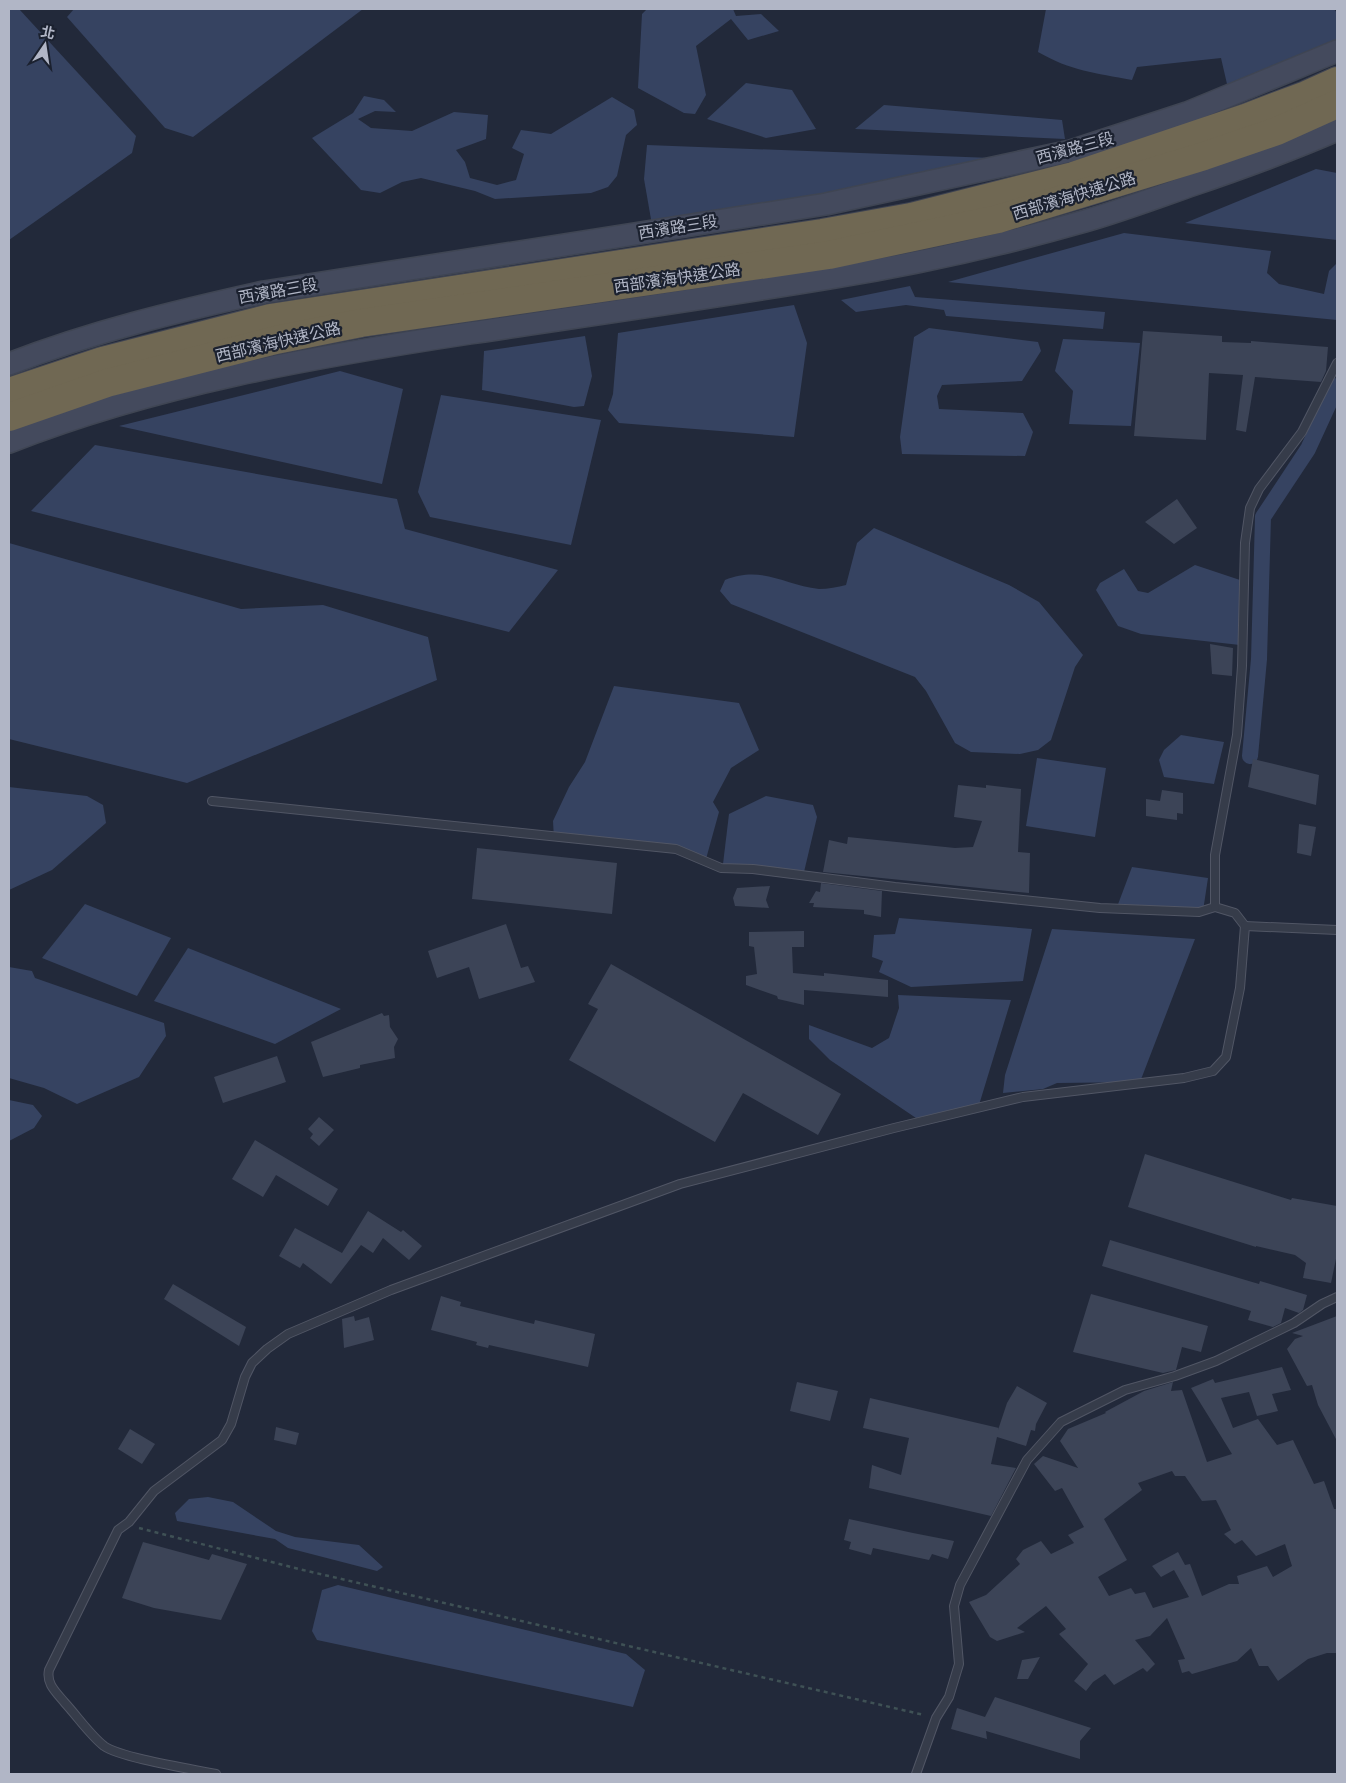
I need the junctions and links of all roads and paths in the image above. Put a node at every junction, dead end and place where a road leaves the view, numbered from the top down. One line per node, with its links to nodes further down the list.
1 (1337, 51): 7 (street, 西濱路三段)
2 (1337, 81): 5 (highway, 西部濱海快速公路)
3 (1337, 104): 5 (highway, 西部濱海快速公路)
4 (1337, 130): 10 (street)
5 (1072, 187): 8 (highway, 西部濱海快速公路); 9 (highway, 西部濱海快速公路)
6 (1337, 363): 12 (lane)
7 (9, 364)
8 (9, 392)
9 (9, 417)
10 (9, 442)
11 (212, 801): 12 (lane)
12 (1216, 907): 13 (lane)
13 (1245, 926): 14 (lane); 16 (lane)
14 (1337, 930)
15 (1337, 1297): 17 (lane)
16 (126, 1525): 17 (path); 18 (lane)
17 (936, 1718): 19 (lane)
18 (216, 1774)
19 (916, 1774)

